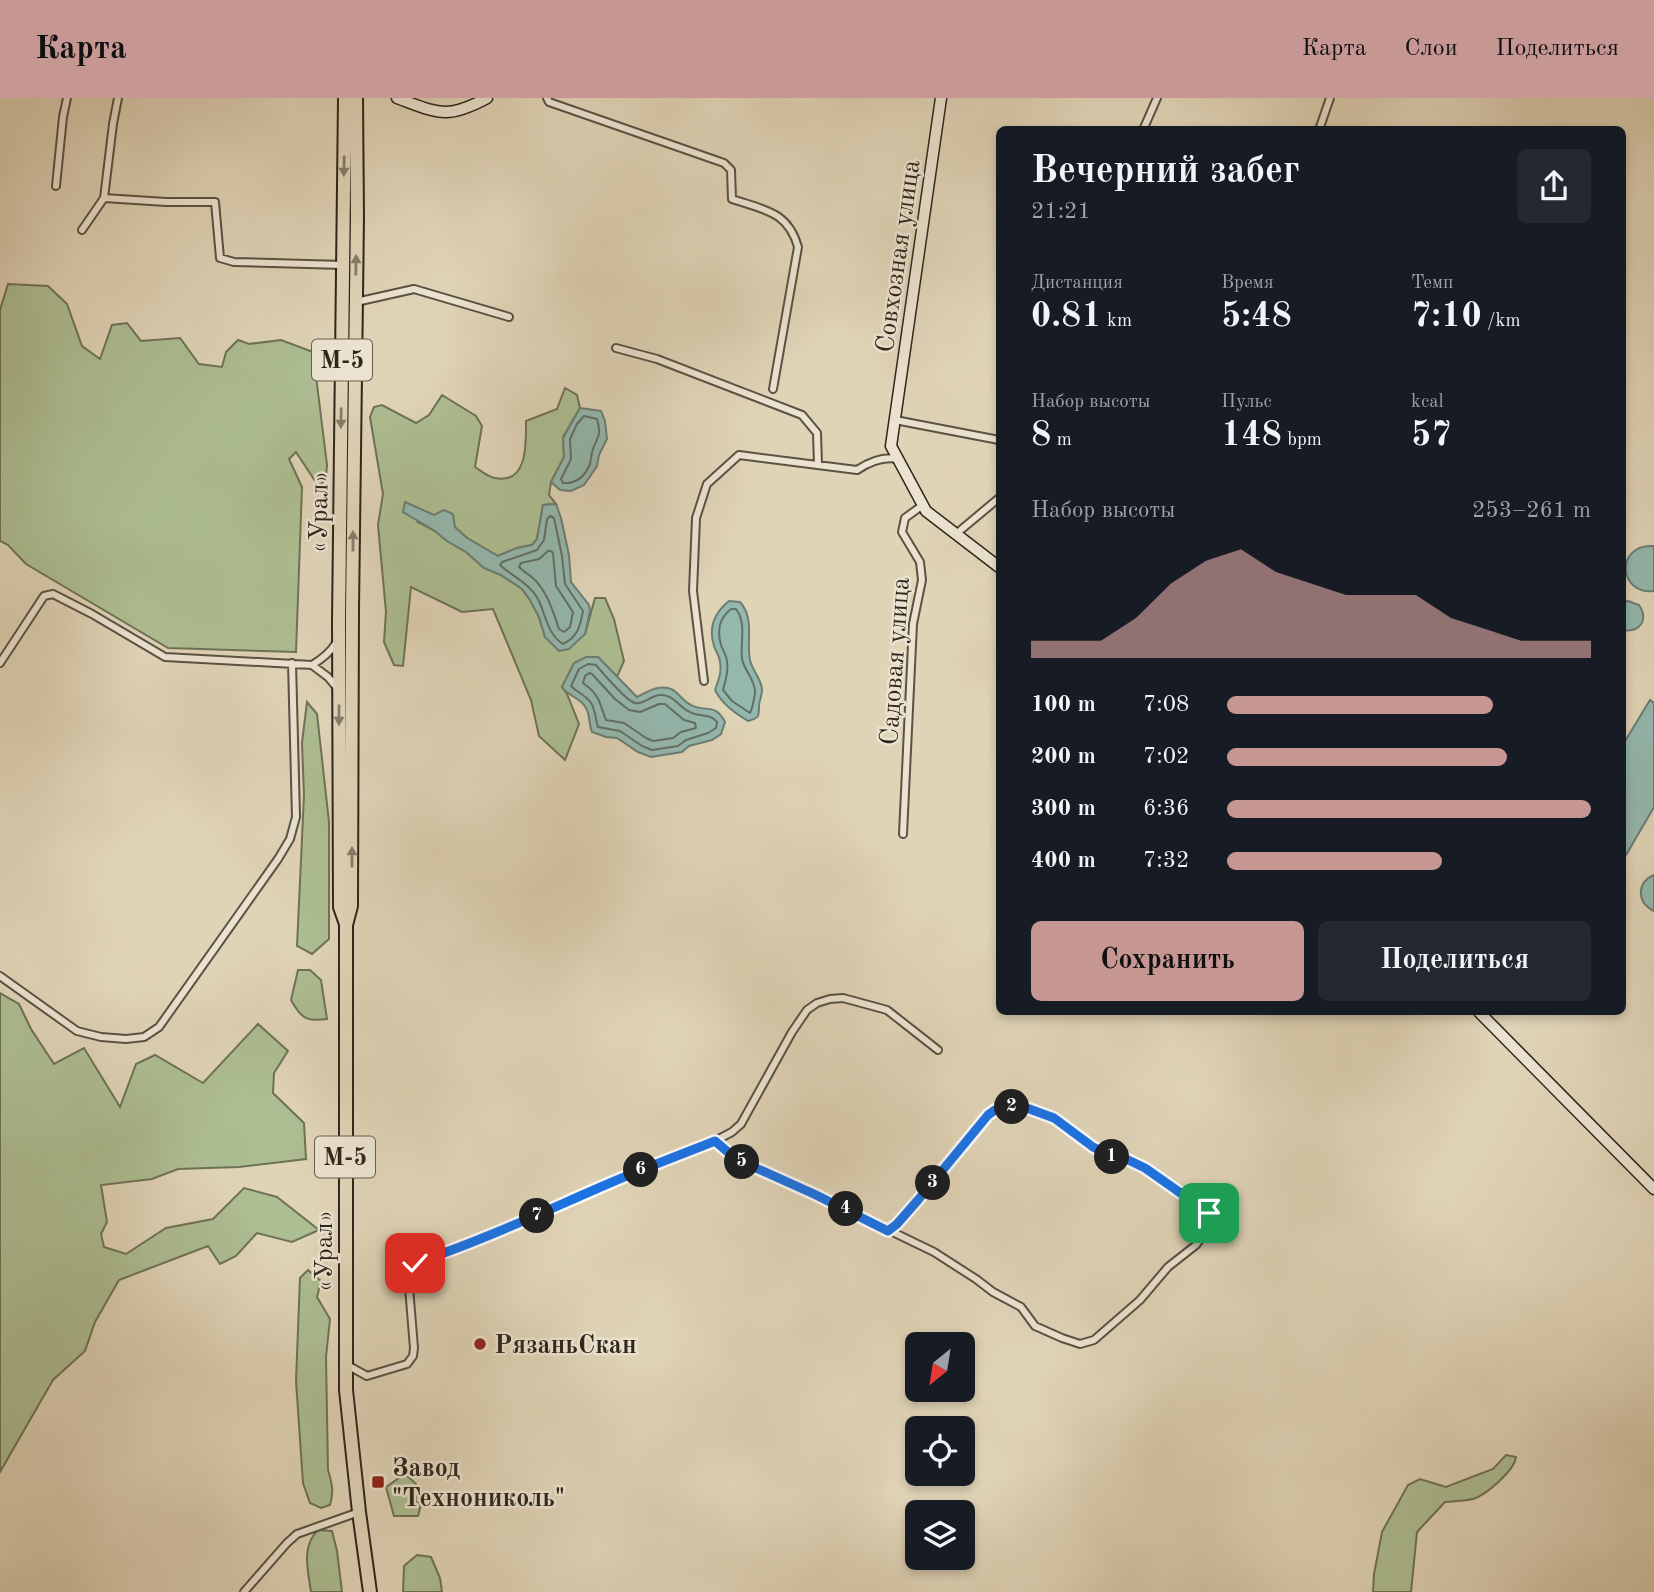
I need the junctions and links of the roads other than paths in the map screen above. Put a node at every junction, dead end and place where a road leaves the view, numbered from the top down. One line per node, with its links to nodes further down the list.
1 (66, 98): 13 (street)
2 (118, 98): 14 (street)
3 (345, 98): 16 (highway, «Урал» / М-5, one-way to 16)
4 (397, 98): 5 (street)
5 (487, 98)
6 (547, 98): 20 (street)
7 (941, 98): 21 (street, Совхозная улица)
8 (1157, 98): 11 (street)
9 (1330, 98): 12 (street)
10 (358, 101): 17 (highway, «Урал» / М-5, one-way to 10)
11 (1145, 126)
12 (1320, 126)
13 (56, 186)
14 (104, 198): 15 (street); 16 (street)
15 (82, 230)
16 (343, 265): 29 (highway, «Урал» / М-5, one-way to 29)
17 (355, 302): 18 (street); 36 (highway, «Урал» / М-5, one-way to 17)
18 (509, 317)
19 (616, 348): 24 (street)
20 (773, 389)
21 (895, 421): 22 (street); 23 (street, Совхозная улица)
22 (996, 439)
23 (898, 459): 24 (street); 26 (street)
24 (818, 465): 33 (street)
25 (996, 501): 27 (street)
26 (923, 505): 27 (street); 35 (street, Садовая улица)
27 (956, 534): 28 (street)
28 (996, 565)
29 (339, 639): 32 (street); 34 (highway, «Урал» / М-5)
30 (0, 663): 31 (street)
31 (292, 663): 32 (street); 37 (street)
32 (312, 665): 34 (street)
33 (704, 681)
34 (339, 690): 36 (highway, «Урал» / М-5, one-way to 36)
35 (903, 834)
36 (346, 925): 43 (highway, «Урал» / М-5)
37 (0, 976)
38 (1482, 1015): 41 (street)
39 (938, 1049): 40 (street)
40 (715, 1141): 42 (street); 43 (street)
41 (1654, 1189)
42 (888, 1231): 42 (street)
43 (346, 1364): 44 (highway, «Урал» / М-5)
44 (359, 1512): 45 (street); 46 (highway, «Урал» / М-5)
45 (244, 1592)
46 (370, 1592)

